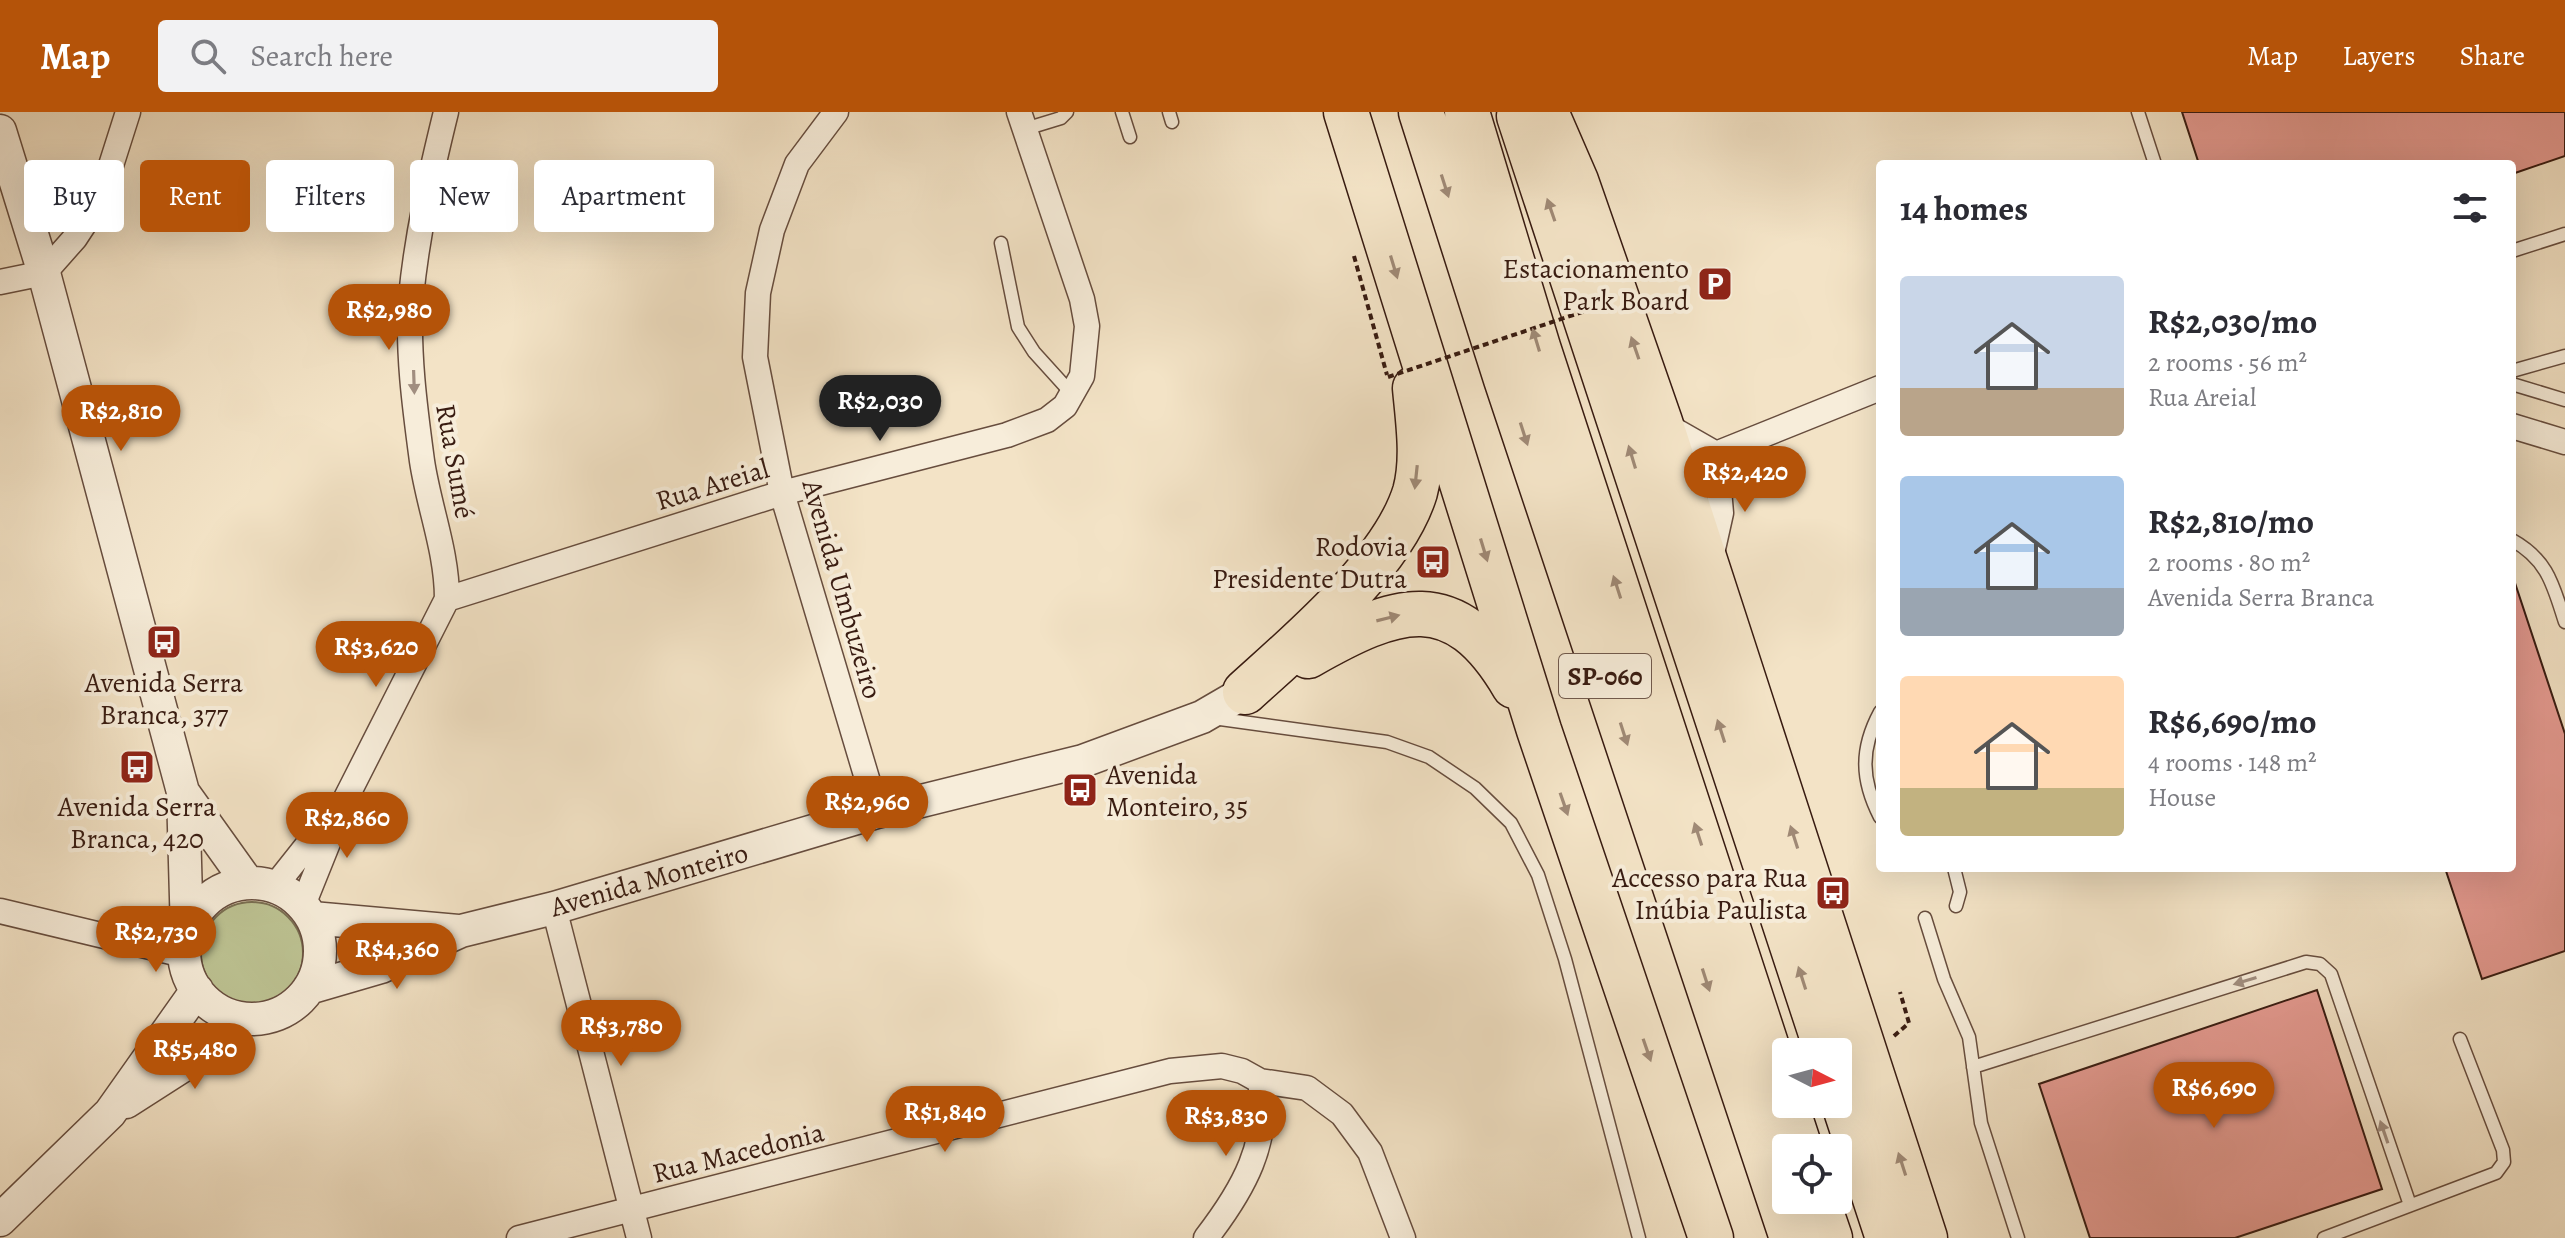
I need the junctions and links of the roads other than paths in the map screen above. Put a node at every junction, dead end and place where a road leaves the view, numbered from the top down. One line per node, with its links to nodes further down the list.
1 (128, 112): 21 (street)
2 (446, 112): 37 (street, Rua Sumé, one-way to 37)
3 (836, 112): 34 (street, Avenida Umbuzeiro)
4 (1067, 112): 13 (lane)
5 (1122, 112): 15 (lane)
6 (1346, 112): 17 (highway, SP-060)
7 (1367, 112): 17 (highway)
8 (1421, 112): 76 (highway, SP-060, one-way to 76)
9 (1467, 112): 65 (highway, SP-060, one-way to 9)
10 (1518, 112): 59 (highway, one-way to 10)
11 (1546, 112): 30 (highway, one-way to 11)
12 (2138, 112): 16 (lane)
13 (1022, 121): 28 (street, Rua Areial)
14 (0, 131): 21 (street)
15 (1130, 137)
16 (2154, 160)
17 (1364, 170): 23 (highway, SP-060, one-way to 23)
18 (2565, 234): 20 (lane)
19 (1001, 243): 28 (lane)
20 (2516, 250)
21 (44, 273): 22 (street); 43 (street)
22 (0, 282)
23 (1409, 316): 39 (highway, one-way to 39); 42 (highway, SP-060, one-way to 42)
24 (2565, 356): 25 (lane)
25 (2516, 370)
26 (2516, 385): 29 (lane)
27 (1876, 390): 33 (street)
28 (1072, 394): 34 (street, Rua Areial)
29 (2565, 400)
30 (1660, 422): 33 (street); 36 (highway)
31 (2516, 427): 32 (street)
32 (2565, 442)
33 (1716, 454): 36 (street)
34 (782, 493): 37 (street, Rua Areial); 46 (street, Avenida Umbuzeiro)
35 (2516, 542): 38 (lane)
36 (1708, 570): 79 (highway, one-way to 36)
37 (447, 599): 44 (street)
38 (2565, 622)
39 (1245, 692): 40 (street, Avenida Monteiro); 42 (highway, one-way to 42)
40 (1202, 717): 46 (street, Avenida Monteiro); 74 (lane)
41 (1876, 720): 45 (lane)
42 (1539, 730): 75 (highway, SP-060, one-way to 75)
43 (183, 792): 48 (street); 55 (street)
44 (346, 798): 48 (street); 52 (street)
45 (1876, 809)
46 (877, 812): 50 (street, Avenida Monteiro)
47 (1955, 872): 49 (lane)
48 (262, 884): 52 (street); 55 (street)
49 (1956, 906)
50 (554, 908): 54 (street, Avenida Monteiro); 67 (street)
51 (0, 911): 55 (street)
52 (308, 911): 54 (street, Avenida Monteiro); 56 (street)
53 (1925, 918): 61 (lane)
54 (461, 931): 56 (street, Avenida Monteiro)
55 (185, 944): 57 (street)
56 (309, 988): 58 (street)
57 (197, 990): 58 (street); 63 (street)
58 (245, 1019): 63 (street)
59 (1822, 1038)
60 (2460, 1039): 66 (lane)
61 (1973, 1067): 66 (lane, one-way to 61); 80 (lane)
62 (1260, 1081): 67 (street, Rua Macedonia); 72 (street); 73 (street, Rua Macedonia)
63 (110, 1113): 69 (street)
64 (1849, 1118): 78 (highway)
65 (1795, 1134)
66 (2410, 1205): 81 (lane)
67 (635, 1209): 70 (street, Rua Macedonia); 71 (street)
68 (1822, 1214): 77 (highway)
69 (0, 1220)
70 (519, 1238)
71 (639, 1238)
72 (1206, 1238)
73 (1403, 1238)
74 (1639, 1238)
75 (1711, 1238)
76 (1792, 1238)
77 (1830, 1238)
78 (1888, 1238)
79 (1925, 1238)
80 (2018, 1238)
81 (2324, 1238)

